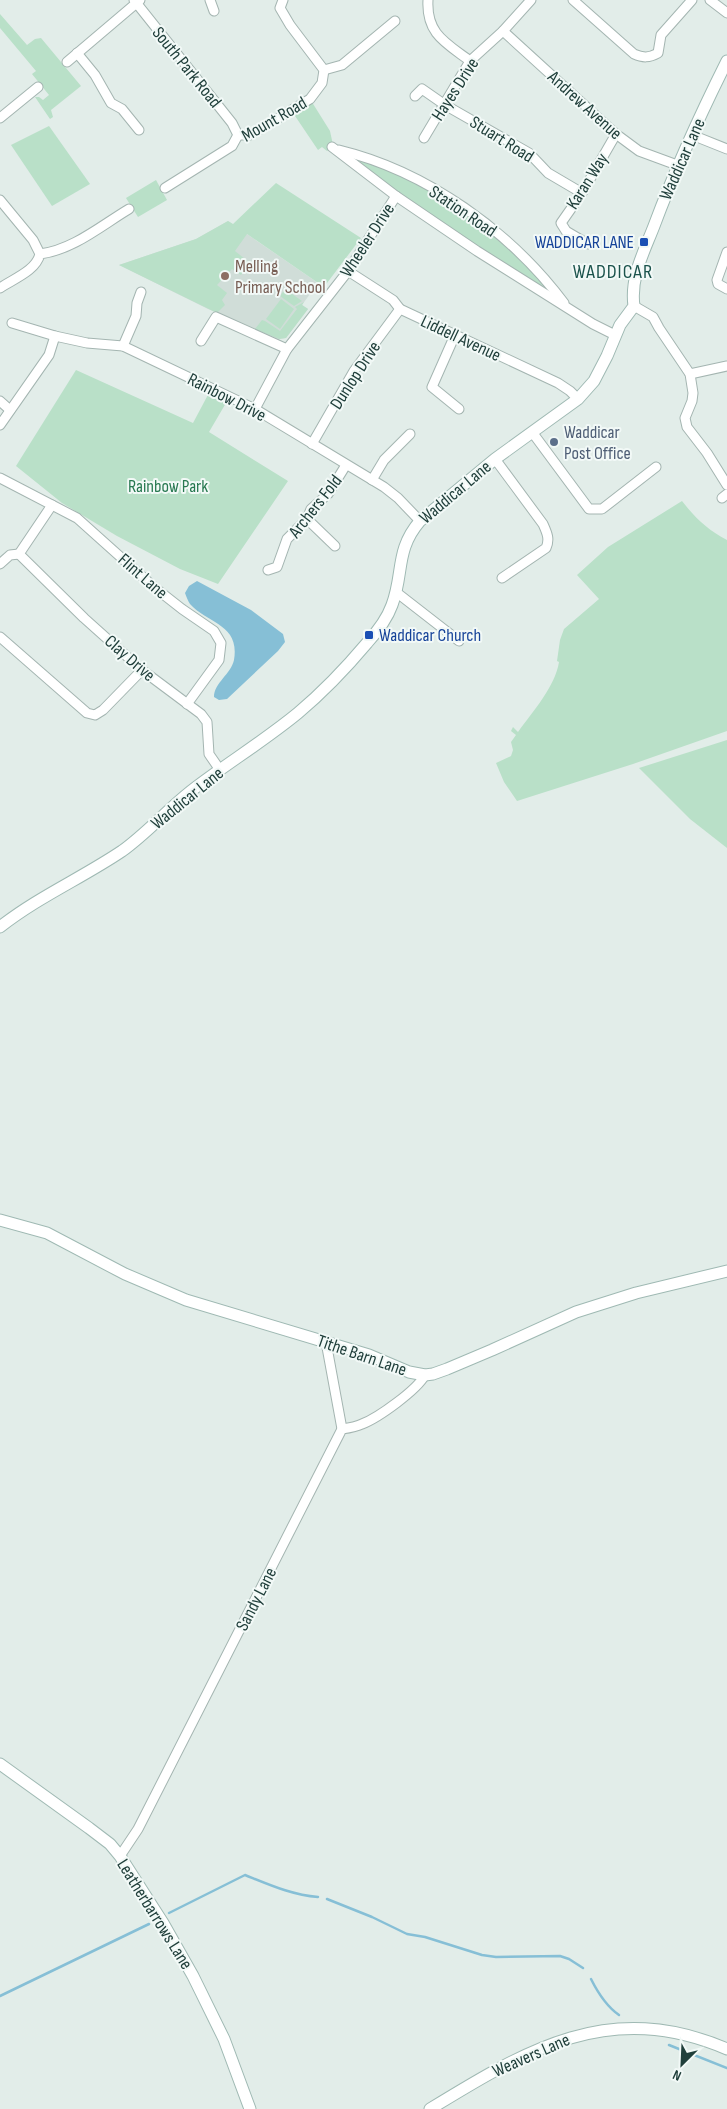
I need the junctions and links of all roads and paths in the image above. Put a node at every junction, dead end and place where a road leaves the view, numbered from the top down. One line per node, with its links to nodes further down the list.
1 (210, 0): 9 (street)
2 (283, 0): 17 (street)
3 (428, 0): 14 (street)
4 (531, 0): 12 (street, Hayes Drive)
5 (573, 0): 6 (street)
6 (692, 0)
7 (710, 0): 10 (street)
8 (137, 1): 13 (street); 24 (street, South Park Road)
9 (214, 11)
10 (727, 13)
11 (395, 21): 17 (street)
12 (503, 31): 14 (street, Hayes Drive); 23 (street, Andrew Avenue)
13 (77, 53): 16 (street); 22 (street)
14 (470, 61): 20 (street, Hayes Drive)
15 (727, 61): 25 (street, Waddicar Lane)
16 (67, 62)
17 (324, 70): 24 (street, Mount Road)
18 (38, 86): 21 (street)
19 (415, 96): 20 (street, Stuart Road)
20 (445, 105): 26 (street, Hayes Drive); 32 (street, Stuart Road)
21 (0, 118)
22 (139, 130)
23 (616, 134): 29 (street, Andrew Avenue); 32 (street, Karan Way)
24 (238, 135): 31 (street, Mount Road)
25 (692, 135): 27 (street); 29 (street, Waddicar Lane)
26 (424, 138)
27 (727, 150)
28 (361, 156): 30 (street); 30 (street, Station Road); 44 (street, Station Road)
29 (677, 165): 43 (street, Waddicar Lane)
30 (355, 166): 33 (street, Station Road)
31 (165, 188)
32 (582, 193): 36 (street, Karan Way)
33 (396, 196): 39 (street, Wheeler Drive); 44 (street, Station Road)
34 (0, 200): 38 (street)
35 (129, 209): 38 (street)
36 (588, 244)
37 (727, 252): 41 (street)
38 (40, 254): 40 (street)
39 (348, 271): 45 (street, Liddell Avenue); 52 (street, Wheeler Drive)
40 (0, 288)
41 (727, 290)
42 (141, 292): 51 (street)
43 (634, 306): 47 (street, Waddicar Lane); 54 (street)
44 (567, 307): 47 (street, Station Road)
45 (400, 309): 49 (street, Liddell Avenue); 63 (street, Dunlop Drive)
46 (12, 323): 48 (street, Rainbow Drive)
47 (616, 335): 55 (street, Waddicar Lane)
48 (55, 336): 51 (street, Rainbow Drive); 59 (street)
49 (455, 336): 55 (street, Liddell Avenue); 58 (street)
50 (202, 341): 52 (street)
51 (123, 346): 57 (street, Rainbow Drive)
52 (287, 349): 57 (street, Wheeler Drive)
53 (727, 366): 54 (street)
54 (690, 374): 67 (street)
55 (578, 399): 61 (street, Waddicar Lane)
56 (0, 401): 59 (street)
57 (255, 408): 63 (street, Rainbow Drive)
58 (459, 409)
59 (10, 410): 60 (street)
60 (0, 425)
61 (532, 432): 64 (street, Waddicar Lane); 66 (street)
62 (410, 434): 69 (street)
63 (312, 444): 65 (street, Rainbow Drive)
64 (494, 459): 73 (street, Waddicar Lane); 78 (street)
65 (346, 465): 69 (street, Rainbow Drive); 72 (street, Archers Fold)
66 (656, 467)
67 (724, 471): 70 (street)
68 (0, 478): 71 (street, Flint Lane)
69 (372, 480): 73 (street, Rainbow Drive)
70 (727, 485)
71 (52, 505): 75 (street); 83 (street, Flint Lane)
72 (307, 519): 74 (street); 77 (street, Archers Fold)
73 (420, 521): 79 (street, Waddicar Lane)
74 (335, 546)
75 (19, 554): 76 (street); 82 (street, Clay Drive)
76 (0, 564)
77 (268, 570)
78 (502, 578)
79 (396, 592): 81 (street); 84 (street, Waddicar Lane)
80 (0, 637): 82 (street)
81 (459, 641)
82 (142, 670): 83 (street, Clay Drive)
83 (187, 704): 84 (street, Clay Drive)
84 (220, 770): 85 (street, Waddicar Lane)
85 (0, 927)
86 (0, 1220): 88 (street, Tithe Barn Lane)
87 (727, 1271): 89 (street, Tithe Barn Lane)
88 (326, 1342): 89 (street, Tithe Barn Lane); 90 (street)
89 (424, 1375): 90 (street)
90 (342, 1429): 92 (street, Sandy Lane)
91 (0, 1764): 92 (street, Leatherbarrows Lane)
92 (120, 1856): 94 (street, Leatherbarrows Lane)
93 (727, 2049): 95 (street, Weavers Lane)
94 (250, 2109)
95 (430, 2109)

